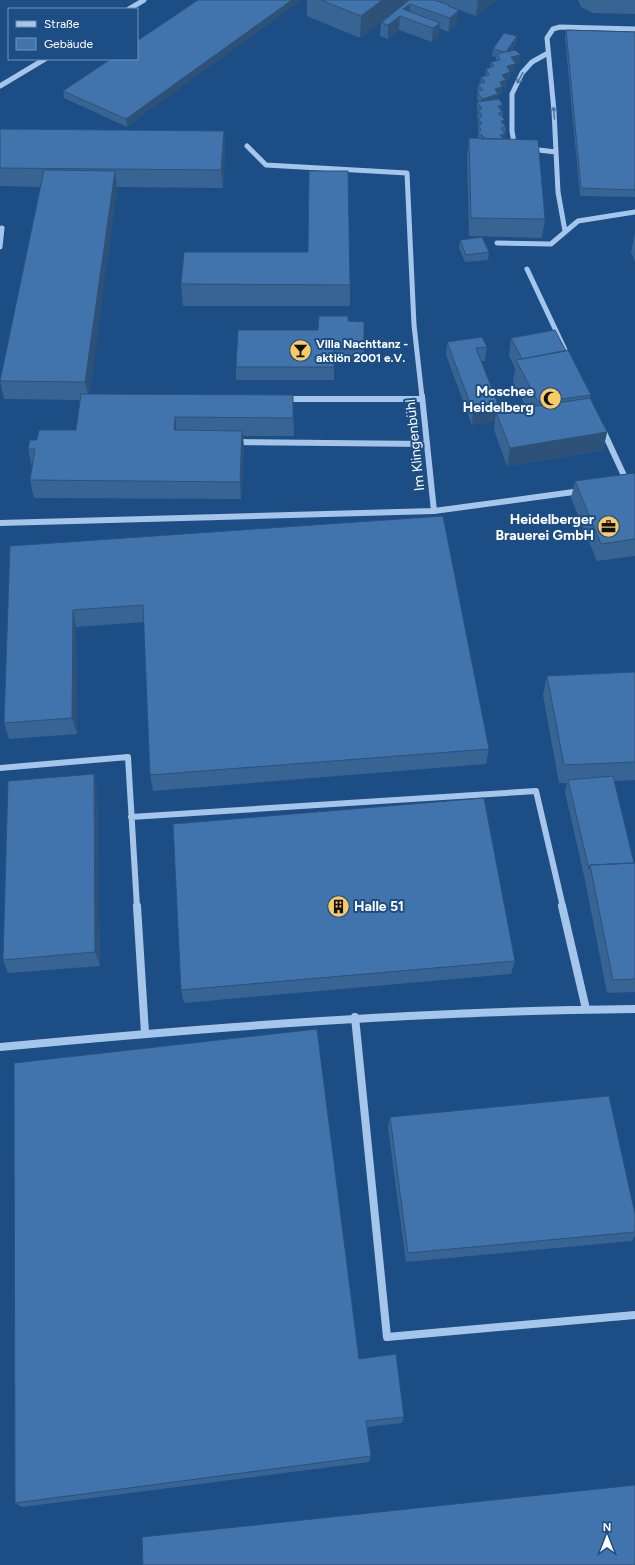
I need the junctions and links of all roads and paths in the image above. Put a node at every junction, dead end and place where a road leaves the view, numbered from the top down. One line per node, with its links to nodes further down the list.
1 (144, 0): 2 (street)
2 (131, 8)
3 (635, 29): 4 (street)
4 (548, 53): 8 (street, one-way to 4); 8 (street, one-way to 8)
5 (43, 60): 6 (street)
6 (0, 86)
7 (247, 146): 17 (street, Im Klingenbühl)
8 (556, 152): 11 (street)
9 (635, 212): 11 (street)
10 (2, 228): 13 (street)
11 (565, 231): 12 (street)
12 (497, 243)
13 (0, 247)
14 (527, 270): 15 (street)
15 (568, 355)
16 (280, 399): 17 (street)
17 (422, 399): 20 (street, Im Klingenbühl)
18 (598, 420): 22 (street)
19 (227, 442): 20 (street)
20 (426, 444): 25 (street, Im Klingenbühl)
21 (635, 483): 22 (street)
22 (628, 484): 23 (street)
23 (620, 485)
24 (589, 490): 25 (street)
25 (434, 511): 26 (street)
26 (0, 523)
27 (0, 768): 28 (street)
28 (130, 817): 29 (street); 32 (street)
29 (586, 1009): 30 (street); 31 (street)
30 (635, 1009)
31 (355, 1017): 32 (street); 34 (street)
32 (145, 1033): 33 (street)
33 (0, 1047)
34 (635, 1315)

